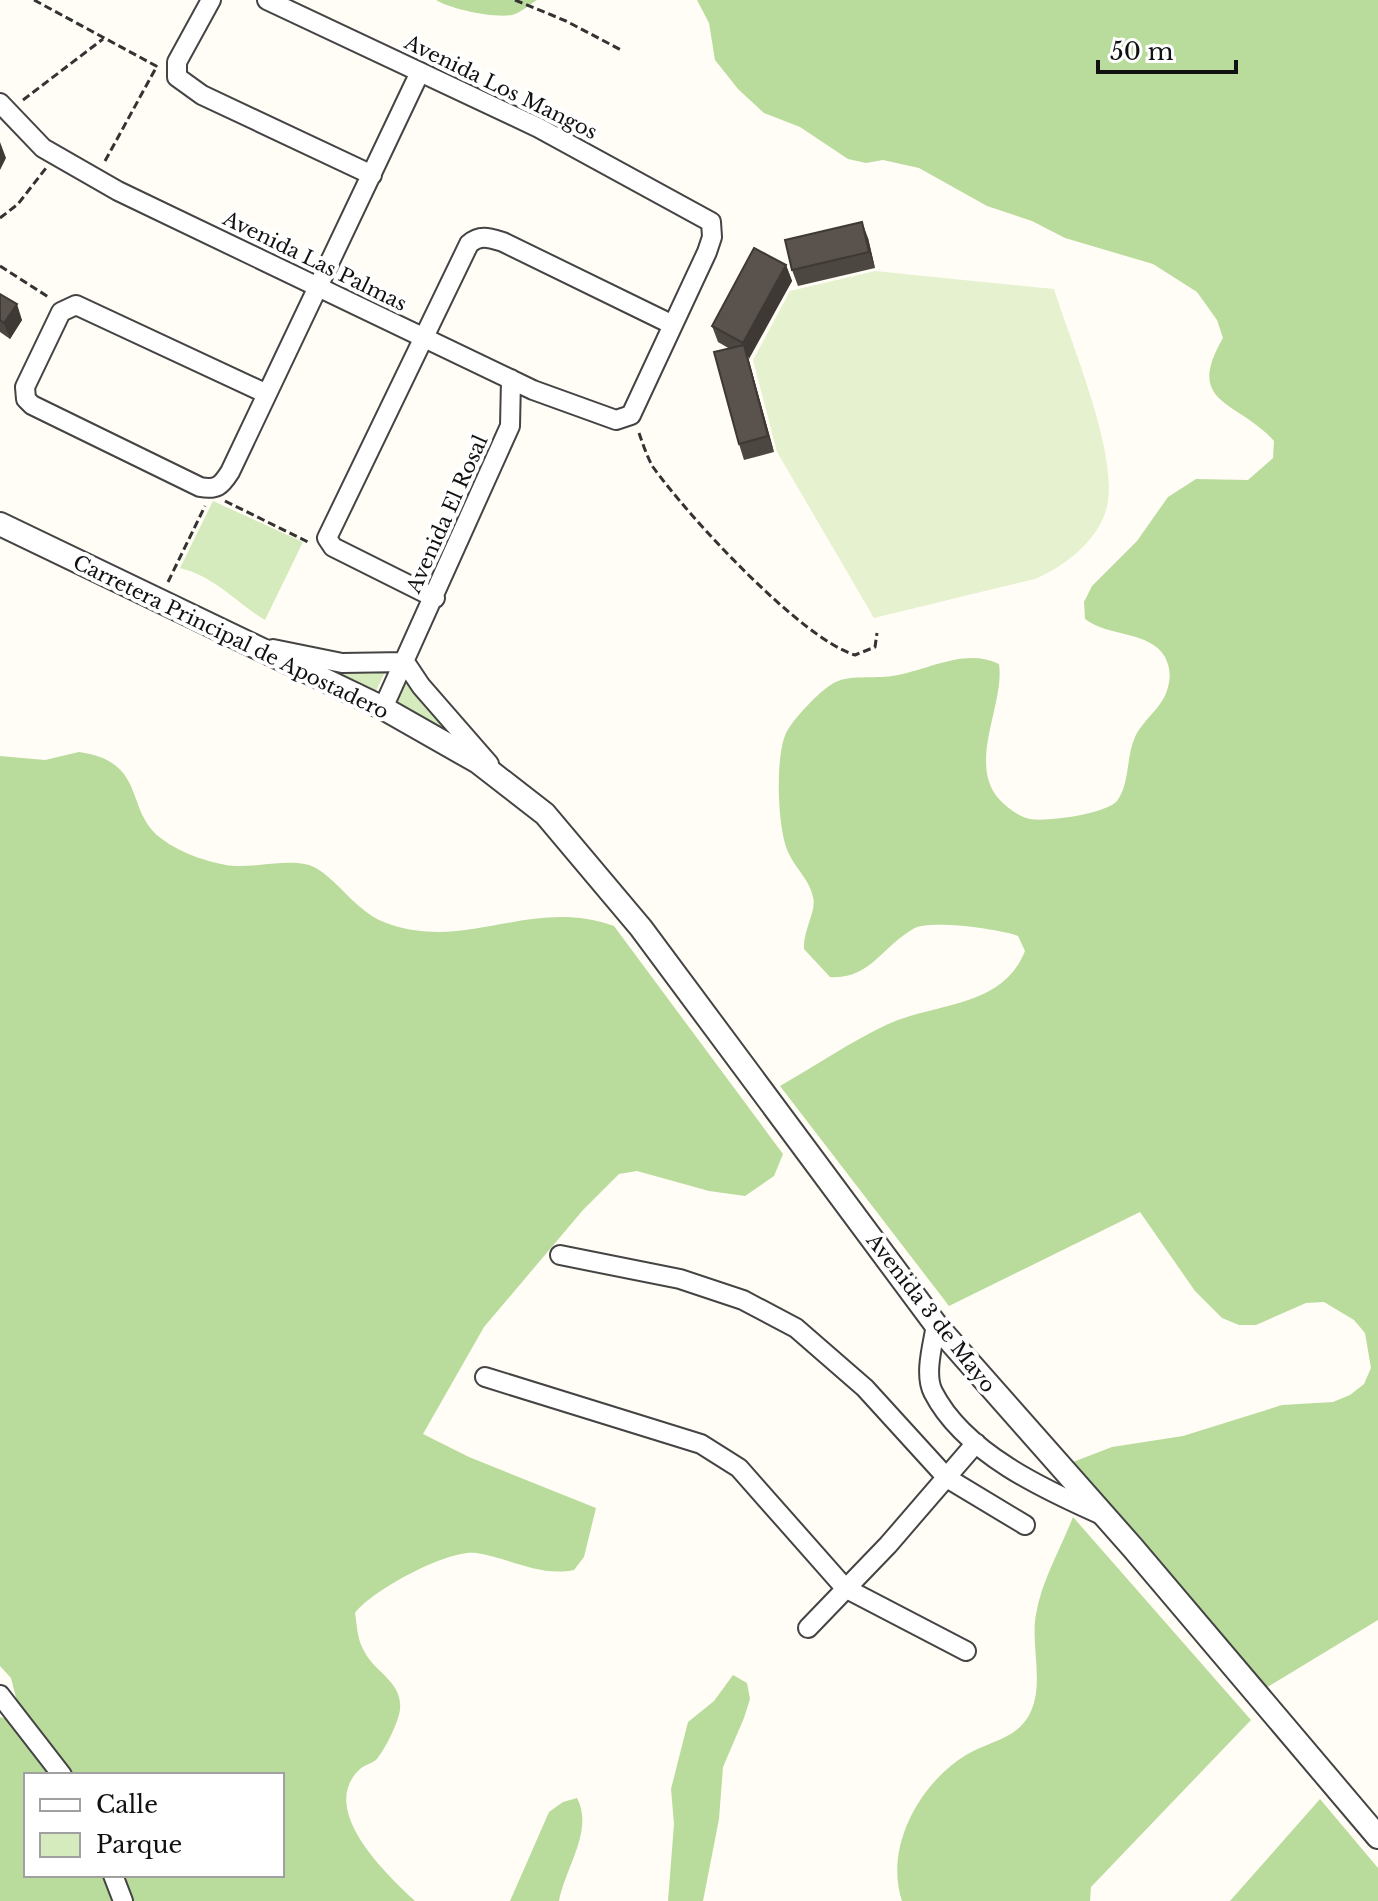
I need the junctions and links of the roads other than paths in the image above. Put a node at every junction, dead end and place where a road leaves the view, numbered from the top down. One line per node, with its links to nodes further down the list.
1 (211, 0): 5 (street)
2 (267, 0): 3 (street, Avenida Los Mangos)
3 (420, 72): 5 (street); 7 (street, Avenida Los Mangos)
4 (4, 108): 6 (street, Avenida Las Palmas)
5 (372, 175): 6 (street)
6 (318, 286): 8 (street, Avenida Las Palmas); 10 (street)
7 (673, 325): 8 (street); 9 (street, Avenida Las Palmas)
8 (425, 337): 9 (street, Avenida Las Palmas); 12 (street)
9 (511, 379): 12 (street, Avenida El Rosal)
10 (267, 394): 10 (street)
11 (0, 524): 13 (street, Carretera Principal de Apostadero)
12 (435, 598): 14 (street, Avenida El Rosal)
13 (257, 646): 14 (street); 15 (street, Carretera Principal de Apostadero)
14 (405, 662): 15 (street, Avenida El Rosal); 16 (street)
15 (383, 708): 16 (street, Carretera Principal de Apostadero)
16 (501, 778): 18 (street, Avenida 3 de Mayo)
17 (560, 1255): 21 (street)
18 (936, 1325): 20 (street); 22 (street, Avenida 3 de Mayo)
19 (485, 1377): 24 (street)
20 (976, 1443): 21 (street); 22 (street)
21 (947, 1478): 23 (street); 24 (street)
22 (1106, 1517): 29 (street, Avenida 3 de Mayo)
23 (1025, 1525)
24 (845, 1588): 25 (street); 26 (street)
25 (808, 1628)
26 (966, 1651)
27 (0, 1695): 28 (street)
28 (60, 1773)
29 (1378, 1837)
30 (114, 1877): 31 (street)
31 (123, 1901)

